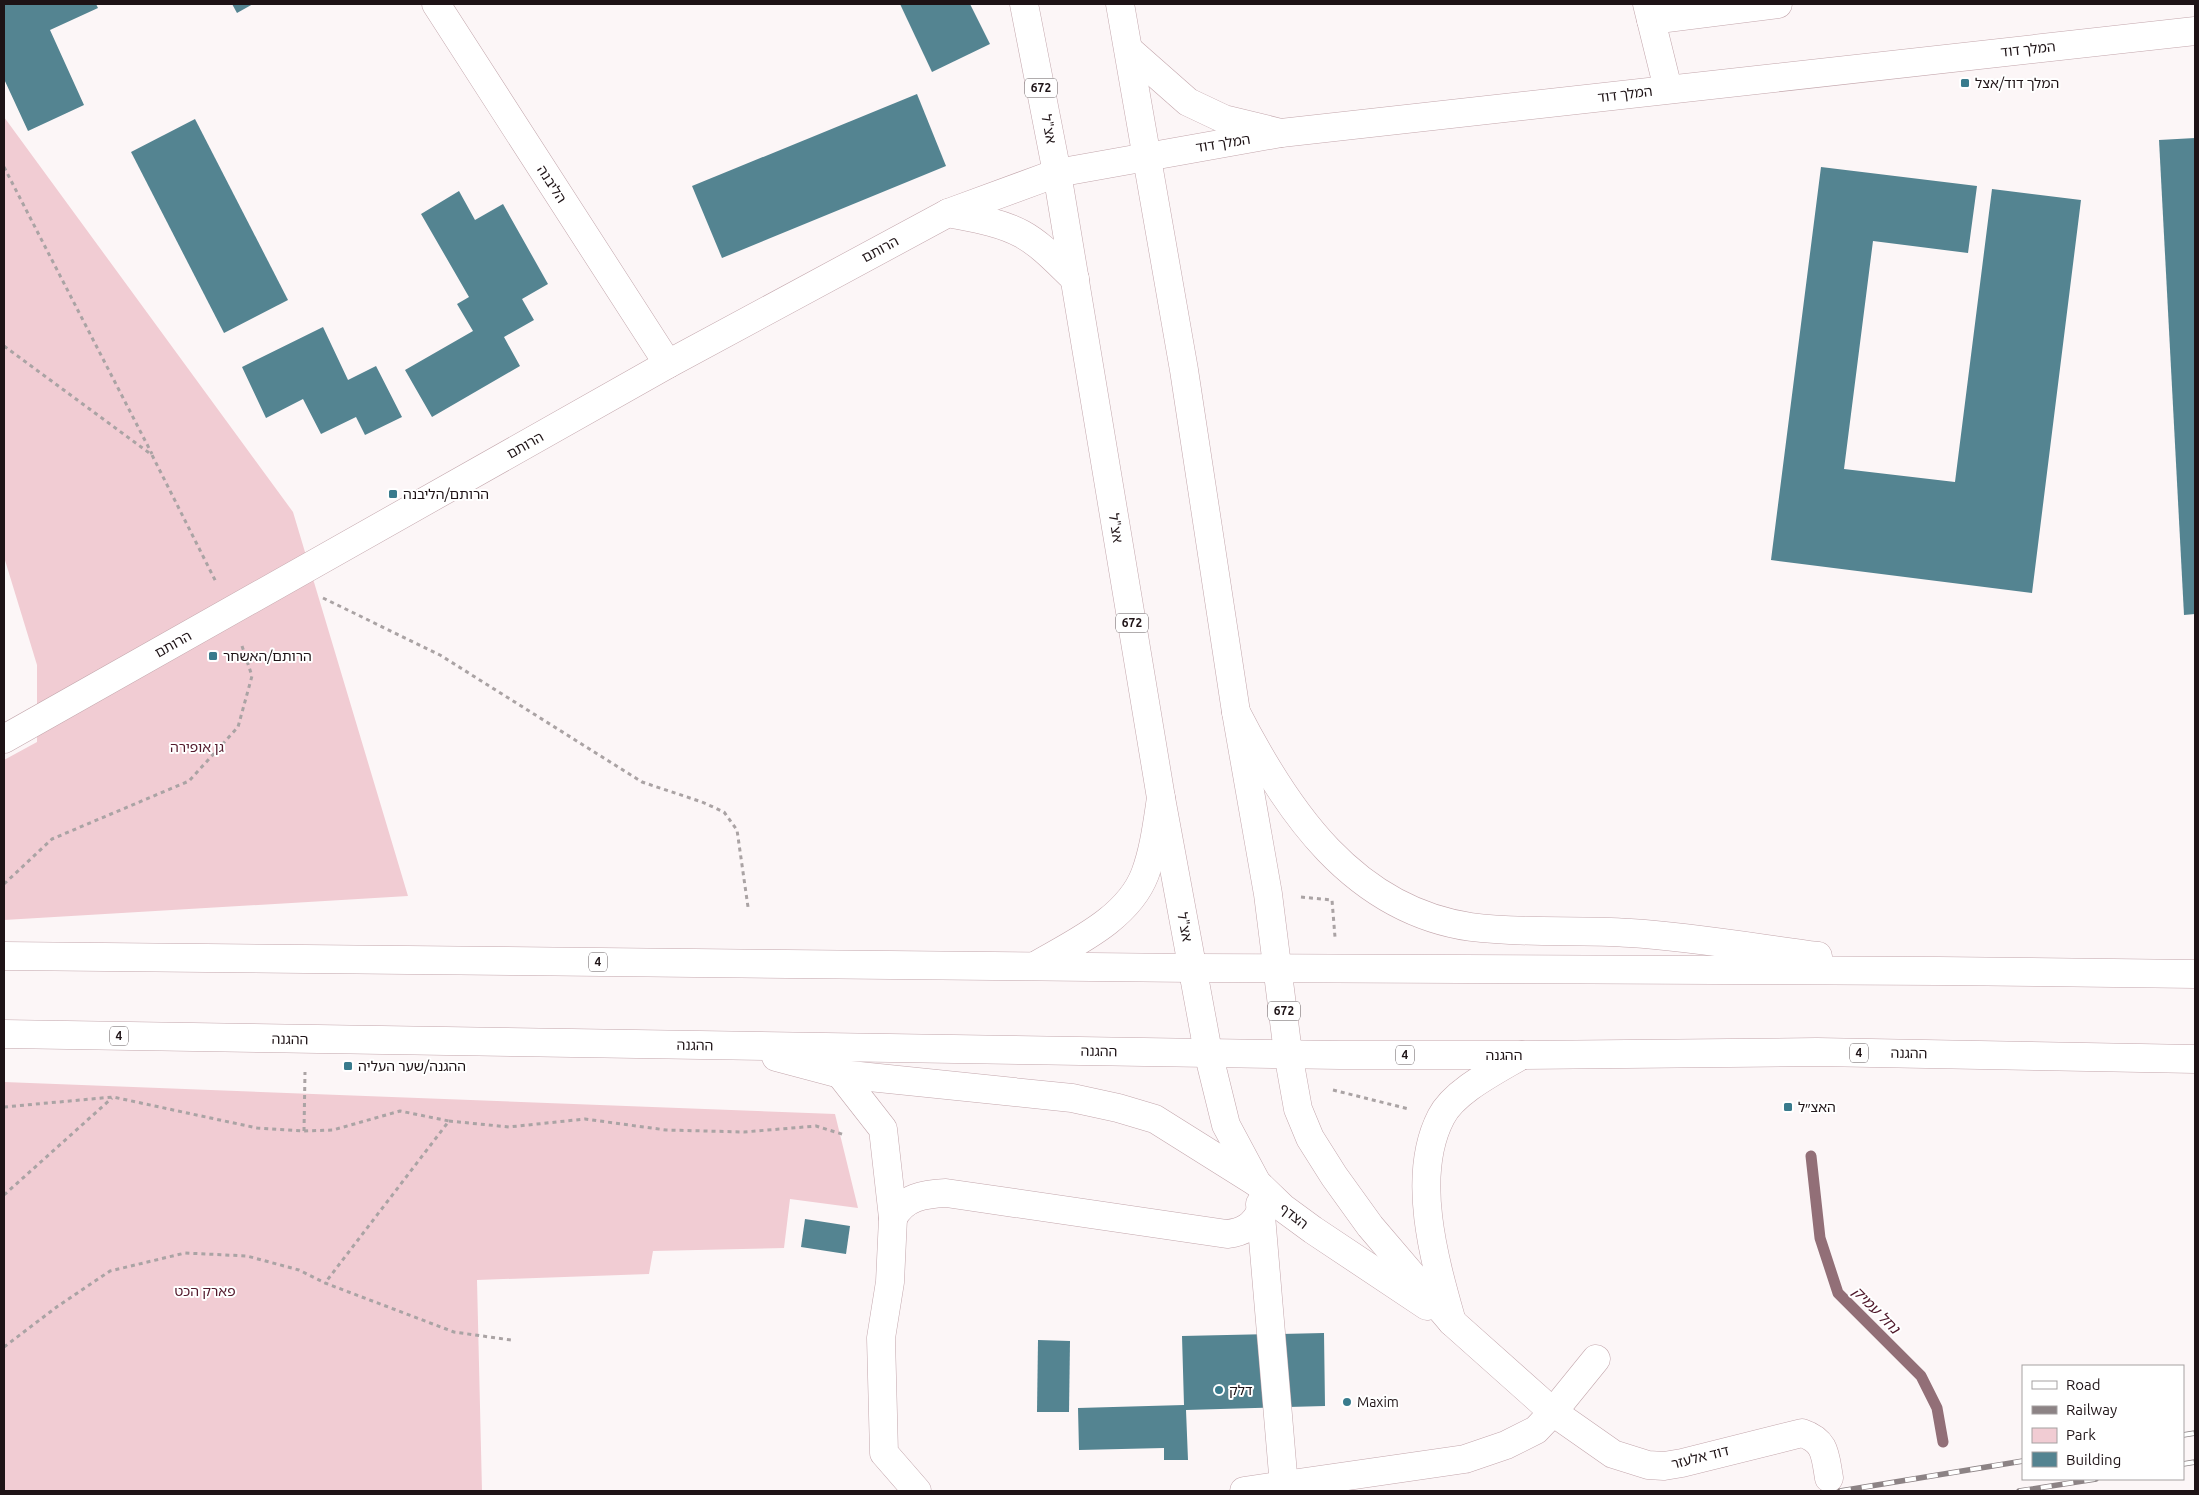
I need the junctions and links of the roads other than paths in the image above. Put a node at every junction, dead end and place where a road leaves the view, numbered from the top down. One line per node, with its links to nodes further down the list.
1 (436, 4): 14 (main road, הליבנה)
2 (1024, 4): 11 (main road, אצ"ל / 672)
3 (1120, 4): 7 (main road, 672)
4 (1778, 4): 5 (main road)
5 (1649, 12): 8 (main road)
6 (2195, 31): 8 (main road, המלך דוד)
7 (1129, 50): 9 (main road); 10 (main road, 672)
8 (1668, 89): 9 (main road, המלך דוד)
9 (1281, 133): 10 (main road, המלך דוד)
10 (1148, 156): 11 (main road, המלך דוד); 15 (main road, 672)
11 (1058, 173): 12 (main road, הרותם); 13 (main road, אצ"ל / 672)
12 (948, 212): 13 (main road); 14 (main road, הרותם)
13 (1075, 278): 17 (main road, אצ"ל / 672)
14 (668, 364): 16 (main road, הרותם)
15 (1236, 712): 21 (main road, 672); 22 (main road)
16 (4, 739)
17 (1161, 798): 19 (main road); 20 (main road, אצ"ל / 672)
18 (4, 956): 19 (main road, 4)
19 (1034, 966): 20 (main road, 4)
20 (1192, 968): 21 (main road, 4); 26 (main road, אצ"ל / 672)
21 (1279, 968): 22 (main road, 4); 27 (main road, 672)
22 (1939, 971): 23 (main road, 4)
23 (2195, 974)
24 (4, 1034): 25 (main road, ההגנה / 4)
25 (736, 1046): 26 (main road, ההגנה / 4); 30 (main road)
26 (1208, 1052): 27 (main road, ההגנה / 4); 31 (main road, הצדף)
27 (1288, 1053): 28 (main road, ההגנה / 4); 34 (main road, הצדף)
28 (1522, 1055): 29 (main road, ההגנה / 4); 34 (main road)
29 (2195, 1058)
30 (840, 1074): 31 (main road); 33 (main road)
31 (1257, 1183): 32 (main road); 34 (main road, הצדף)
32 (1261, 1210): 33 (main road); 38 (main road)
33 (893, 1218): 39 (main road)
34 (1452, 1322): 36 (main road, הצדף)
35 (1596, 1359): 36 (main road)
36 (1554, 1412): 37 (main road, דוד אלעזר); 38 (main road)
37 (1830, 1478)
38 (1284, 1486): 40 (main road)
39 (918, 1491)
40 (1244, 1491)

